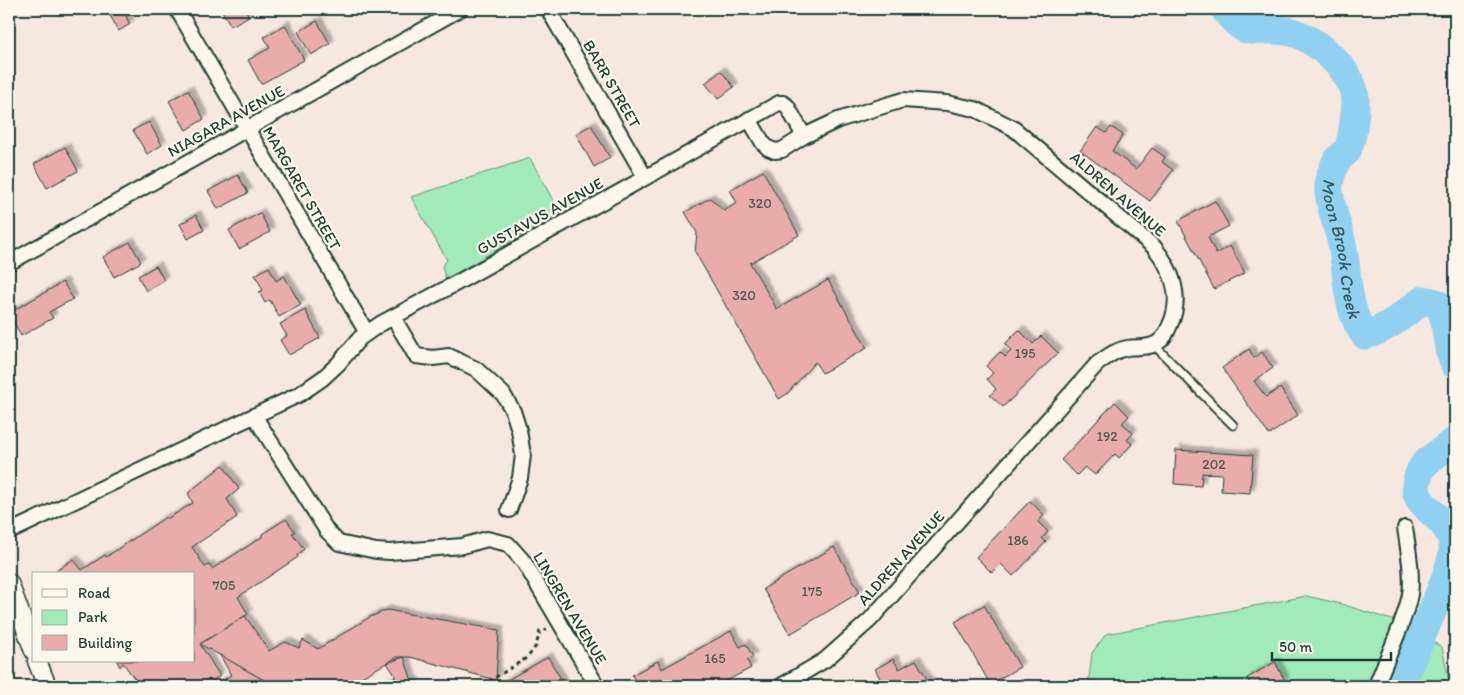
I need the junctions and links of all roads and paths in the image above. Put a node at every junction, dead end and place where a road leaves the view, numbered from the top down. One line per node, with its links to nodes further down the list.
1 (178, 9): 5 (street, MARGARET STREET)
2 (460, 9): 5 (street, NIAGARA AVENUE)
3 (548, 9): 7 (street, BARR STREET)
4 (749, 119): 6 (street, ALDREN AVENUE); 6 (street, GUSTAVUS AVENUE); 7 (street, GUSTAVUS AVENUE)
5 (247, 129): 8 (street, NIAGARA AVENUE); 10 (street, MARGARET STREET)
6 (804, 136): 11 (street, ALDREN AVENUE)
7 (644, 177): 9 (street, GUSTAVUS AVENUE)
8 (9, 263)
9 (393, 317): 10 (street, GUSTAVUS AVENUE); 14 (street)
10 (367, 333): 12 (street, GUSTAVUS AVENUE)
11 (1154, 344): 13 (lane); 24 (street, ALDREN AVENUE)
12 (255, 417): 16 (street); 23 (street, LINGREN AVENUE)
13 (1233, 424)
14 (509, 510)
15 (1405, 528): 25 (street)
16 (9, 532)
17 (9, 583): 19 (street)
18 (550, 631): 22 (path)
19 (32, 646)
20 (38, 662): 21 (street)
21 (47, 686)
22 (482, 686)
23 (597, 686)
24 (781, 686)
25 (1376, 686)

